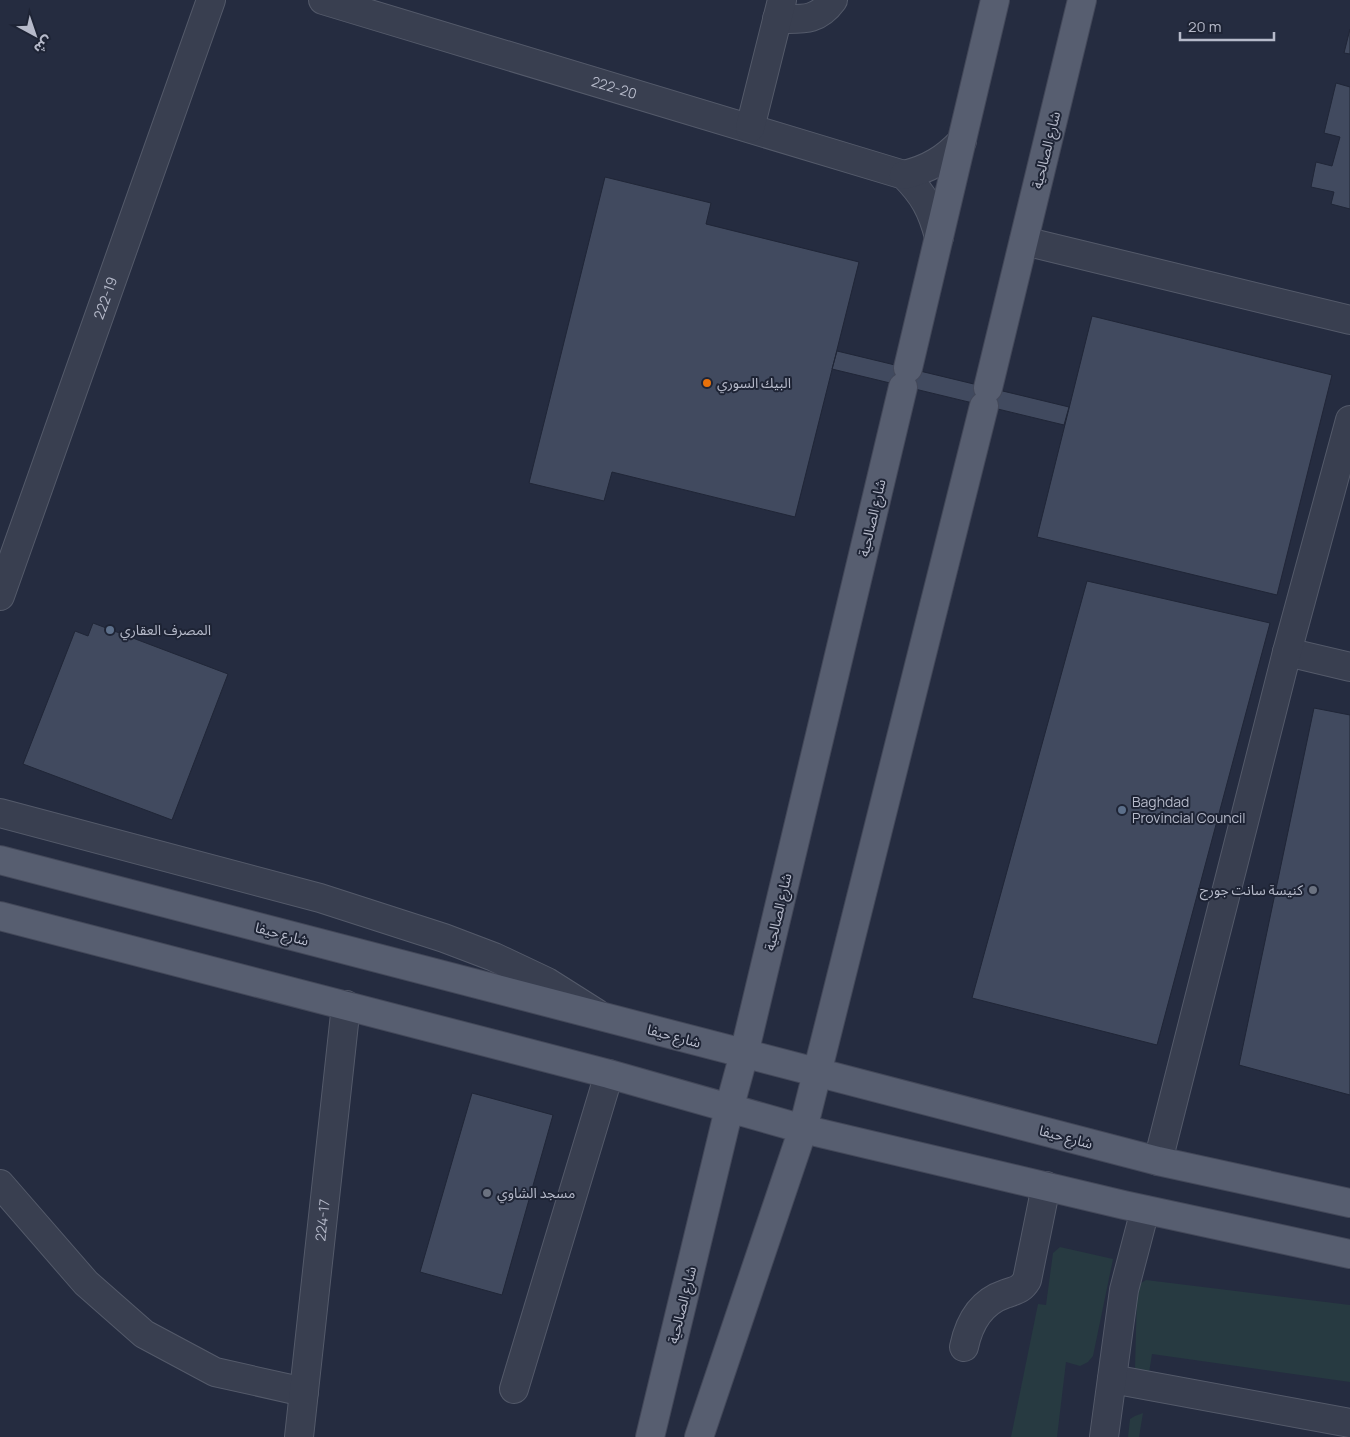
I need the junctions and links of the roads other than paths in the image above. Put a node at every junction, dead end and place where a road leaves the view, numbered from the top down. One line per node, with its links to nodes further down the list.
1 (211, 0): 15 (street, 222-19)
2 (322, 0): 6 (street, 222-20)
3 (833, 0): 7 (street)
4 (995, 0): 9 (main road, شارع الصالحية)
5 (1082, 0): 12 (main road, شارع الصالحية)
6 (371, 7): 8 (street, 222-20)
7 (780, 9): 8 (street)
8 (750, 128): 10 (street, 222-20)
9 (962, 141): 10 (street); 11 (main road, شارع الصالحية)
10 (904, 175): 11 (street)
11 (939, 237): 23 (main road, شارع الصالحية)
12 (1024, 241): 13 (street); 24 (main road, شارع الصالحية)
13 (1350, 320)
14 (1350, 420): 16 (street)
15 (0, 596)
16 (1287, 652): 17 (street); 28 (street)
17 (1350, 667)
18 (0, 813): 22 (street)
19 (0, 860): 22 (main road, شارع حيفا)
20 (2, 917): 21 (main road)
21 (346, 1005): 25 (main road); 37 (street, 224-17)
22 (604, 1017): 23 (main road, شارع حيفا)
23 (744, 1054): 24 (main road, شارع حيفا); 26 (main road, شارع الصالحية)
24 (817, 1072): 27 (main road, شارع الصالحية); 28 (main road, شارع حيفا)
25 (609, 1074): 26 (main road); 36 (street)
26 (729, 1109): 27 (main road); 40 (main road, شارع الصالحية)
27 (803, 1129): 30 (main road); 41 (main road, شارع الصالحية)
28 (1158, 1161): 31 (main road, شارع حيفا)
29 (0, 1184): 37 (street)
30 (1046, 1186): 32 (main road); 34 (street)
31 (1350, 1203)
32 (1145, 1210): 33 (main road); 35 (street)
33 (1350, 1254)
34 (964, 1347)
35 (1112, 1378): 38 (street); 42 (street)
36 (514, 1389)
37 (304, 1392): 39 (street, 224-17)
38 (1350, 1423)
39 (300, 1437)
40 (650, 1437)
41 (699, 1437)
42 (1104, 1437)

